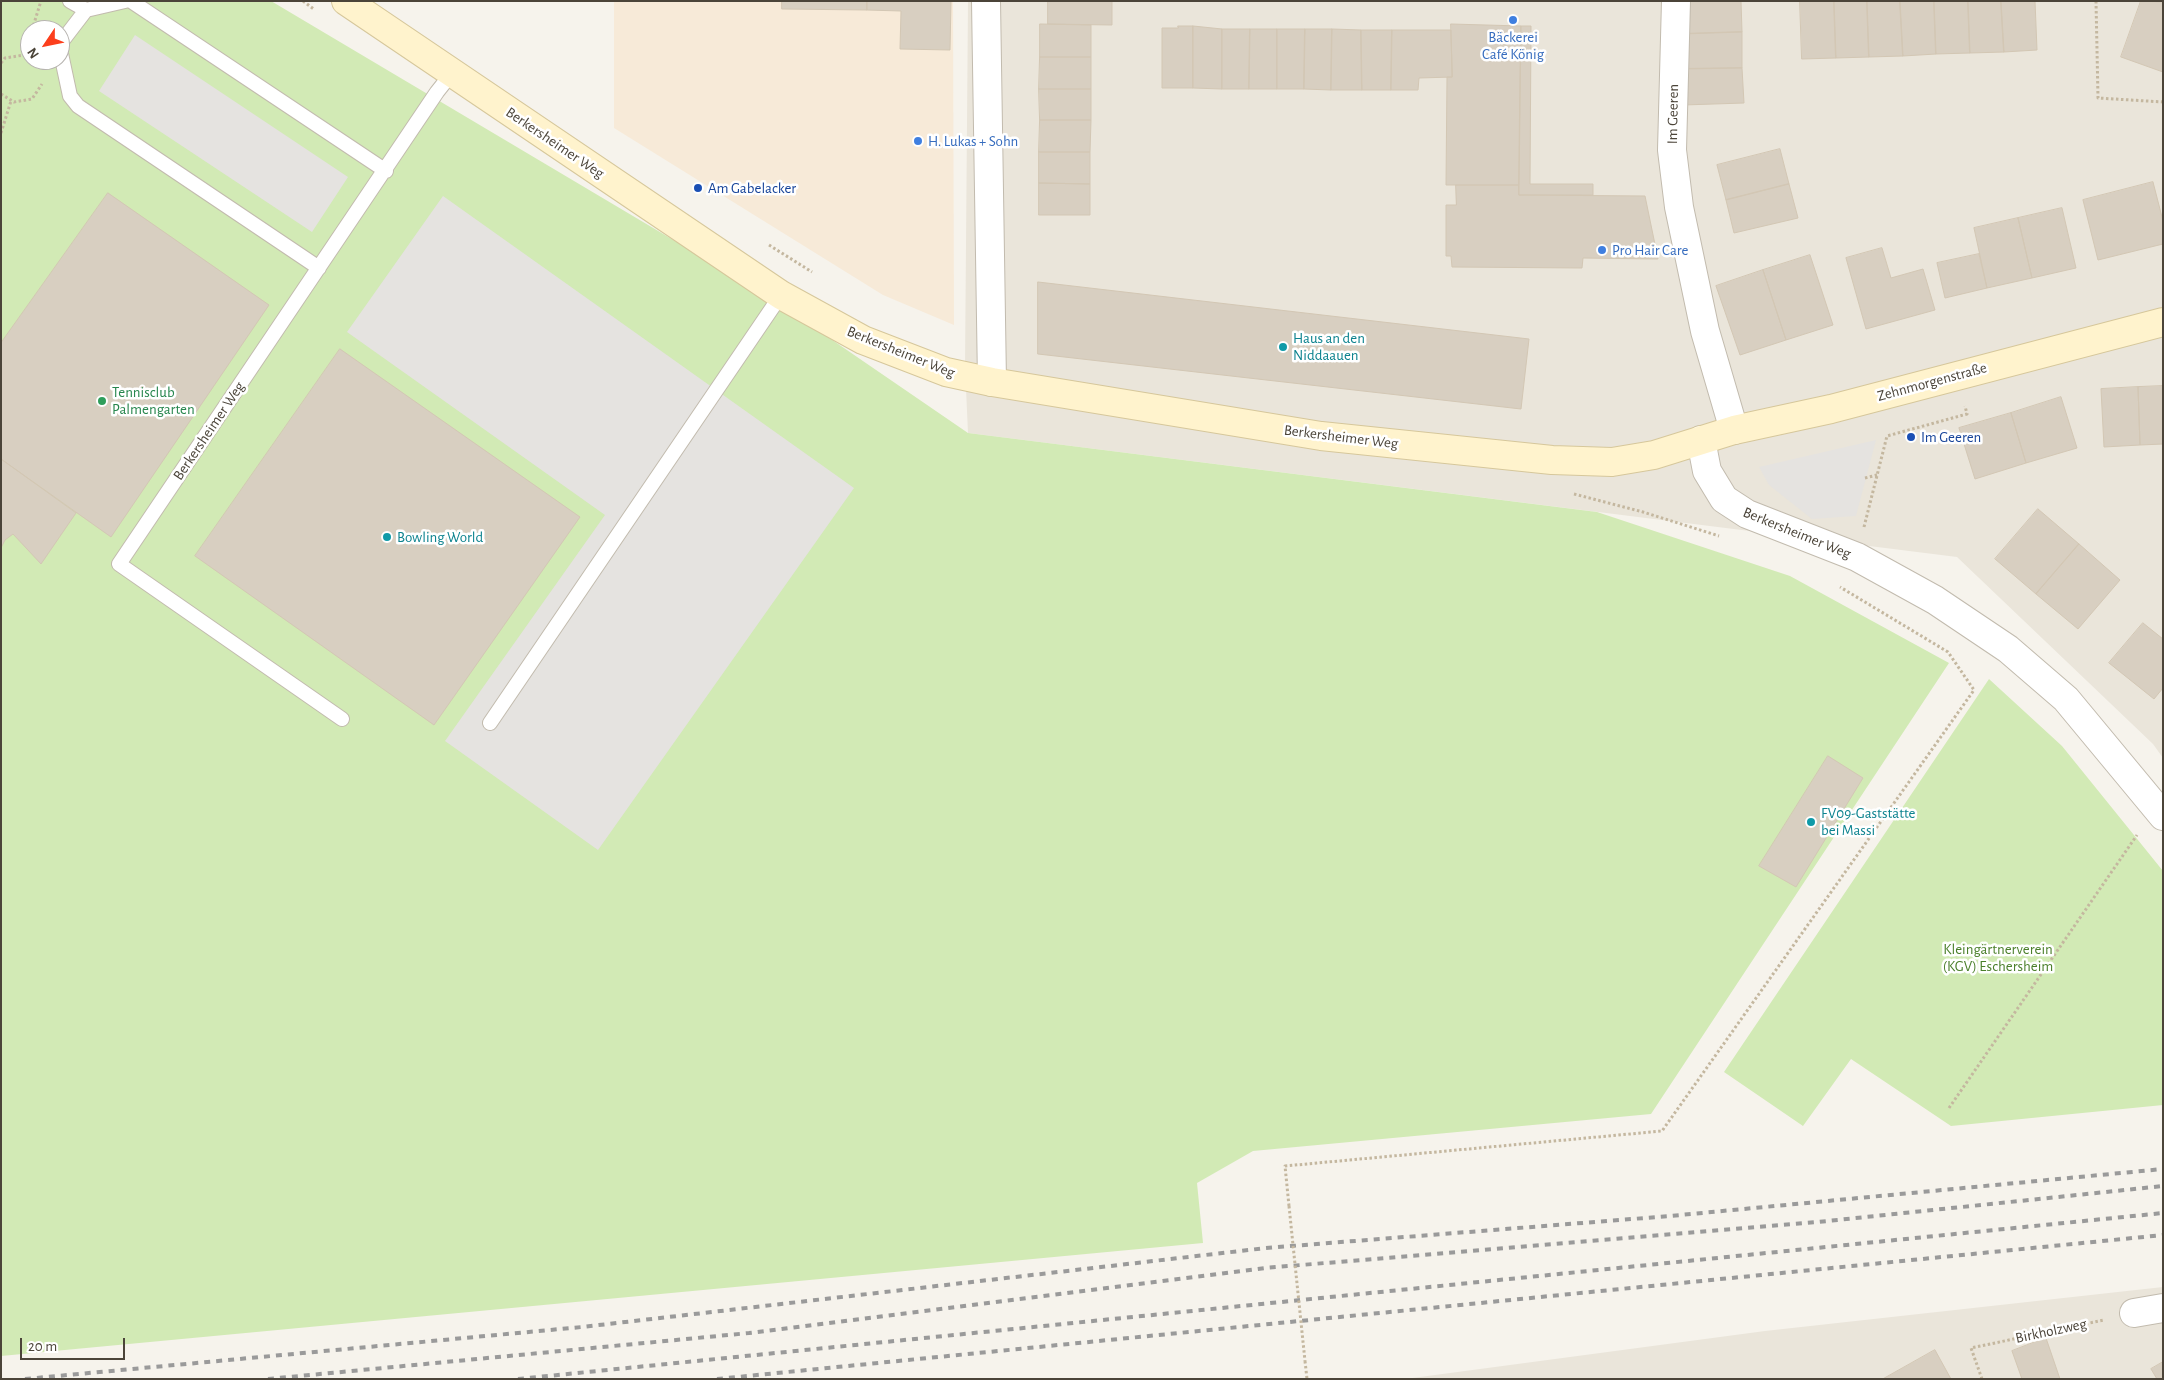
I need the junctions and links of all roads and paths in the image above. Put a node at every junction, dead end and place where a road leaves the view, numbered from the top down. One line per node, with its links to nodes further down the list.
1 (41, 1): 10 (path)
2 (70, 1): 9 (lane)
3 (125, 1): 9 (lane)
4 (131, 1): 19 (lane)
5 (346, 1): 13 (street, Berkersheimer Weg)
6 (986, 1): 26 (street)
7 (1676, 1): 27 (street, Im Geeren)
8 (2096, 1): 17 (path)
9 (86, 10): 21 (lane)
10 (35, 20)
11 (20, 56): 12 (path)
12 (1, 63)
13 (452, 73): 19 (lane, Berkersheimer Weg); 23 (street, Berkersheimer Weg)
14 (43, 83): 16 (path)
15 (1, 94): 16 (path)
16 (12, 101): 18 (path)
17 (2163, 102)
18 (1, 133)
19 (386, 171): 21 (lane, Berkersheimer Weg)
20 (766, 243): 22 (path)
21 (319, 268): 35 (lane, Berkersheimer Weg)
22 (815, 275)
23 (781, 295): 26 (street, Berkersheimer Weg); 36 (lane)
24 (2163, 322): 25 (street, Zehnmorgenstraße)
25 (1959, 375): 27 (street, Zehnmorgenstraße); 30 (path)
26 (992, 382): 29 (street, Berkersheimer Weg)
27 (1734, 430): 28 (street, Zehnmorgenstraße)
28 (1701, 440): 29 (street, Berkersheimer Weg); 33 (street, Berkersheimer Weg)
29 (1576, 461): 32 (path)
30 (1877, 475): 31 (path); 33 (path)
31 (1864, 478)
32 (1723, 537)
33 (1857, 557): 37 (street, Berkersheimer Weg)
34 (1839, 587): 41 (path, bridge)
35 (342, 719)
36 (490, 723)
37 (2162, 811): 38 (path)
38 (1949, 1108)
39 (2163, 1308): 40 (street)
40 (2134, 1314): 42 (path, Birkholzweg)
41 (1308, 1379)
42 (1982, 1379)

